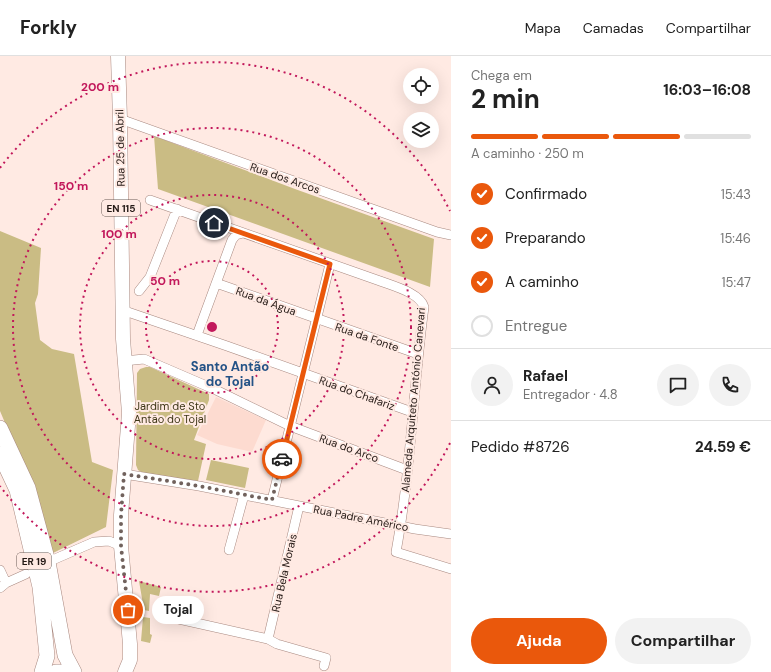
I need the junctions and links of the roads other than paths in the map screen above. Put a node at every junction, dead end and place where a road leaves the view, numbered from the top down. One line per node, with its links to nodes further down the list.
1 (115, 56): 2 (main road, Rua 25 de Abril / EN 115)
2 (120, 119): 6 (street, Rua dos Arcos); 10 (main road, Rua 25 de Abril / EN 115)
3 (150, 200): 4 (street, Alameda Arquiteto António Canevari)
4 (177, 209): 5 (street, Alameda Arquiteto António Canevari); 9 (street)
5 (243, 233): 7 (street, Alameda Arquiteto António Canevari); 8 (street)
6 (451, 235)
7 (330, 264): 11 (street); 13 (street, Alameda Arquiteto António Canevari)
8 (216, 283): 11 (street, Rua da Água); 12 (street)
9 (139, 291)
10 (122, 310): 12 (street, Rua do Chafariz); 14 (main road, Rua 25 de Abril / EN 115)
11 (317, 319): 13 (street, Rua da Fonte); 15 (street)
12 (197, 335): 15 (street, Rua do Chafariz)
13 (418, 354): 16 (street, Alameda Arquiteto António Canevari)
14 (124, 361): 17 (street, Rua do Arco); 21 (main road, EN 115)
15 (303, 373): 16 (street, Rua do Chafariz); 17 (street)
16 (412, 412): 20 (street, Alameda Arquiteto António Canevari)
17 (290, 426): 20 (street, Rua do Arco); 23 (street)
18 (0, 428): 29 (highway, ER 19)
19 (0, 454): 38 (highway, ER 19)
20 (407, 470): 25 (street, Alameda Arquiteto António Canevari)
21 (124, 474): 22 (street, Rua Padre Américo); 27 (main road, EN 115)
22 (244, 494): 23 (street, Rua Padre Américo); 28 (street)
23 (272, 500): 24 (street, Rua Padre Américo)
24 (299, 506): 25 (street, Rua Padre Américo); 35 (street, Rua Bela Morais)
25 (400, 526): 26 (street, Rua Padre Américo); 30 (street, Alameda Arquiteto António Canevari)
26 (451, 534)
27 (121, 546): 29 (street); 36 (main road, EN 115)
28 (229, 550)
29 (48, 562): 41 (highway, ER 19)
30 (451, 569)
31 (0, 570): 33 (street)
32 (26, 574): 33 (street)
33 (3, 585)
34 (174, 618): 35 (street)
35 (268, 639): 37 (street)
36 (127, 666): 42 (main road, EN 115)
37 (324, 666)
38 (42, 672)
39 (56, 672): 40 (highway)
40 (60, 672)
41 (74, 672)
42 (120, 672)

